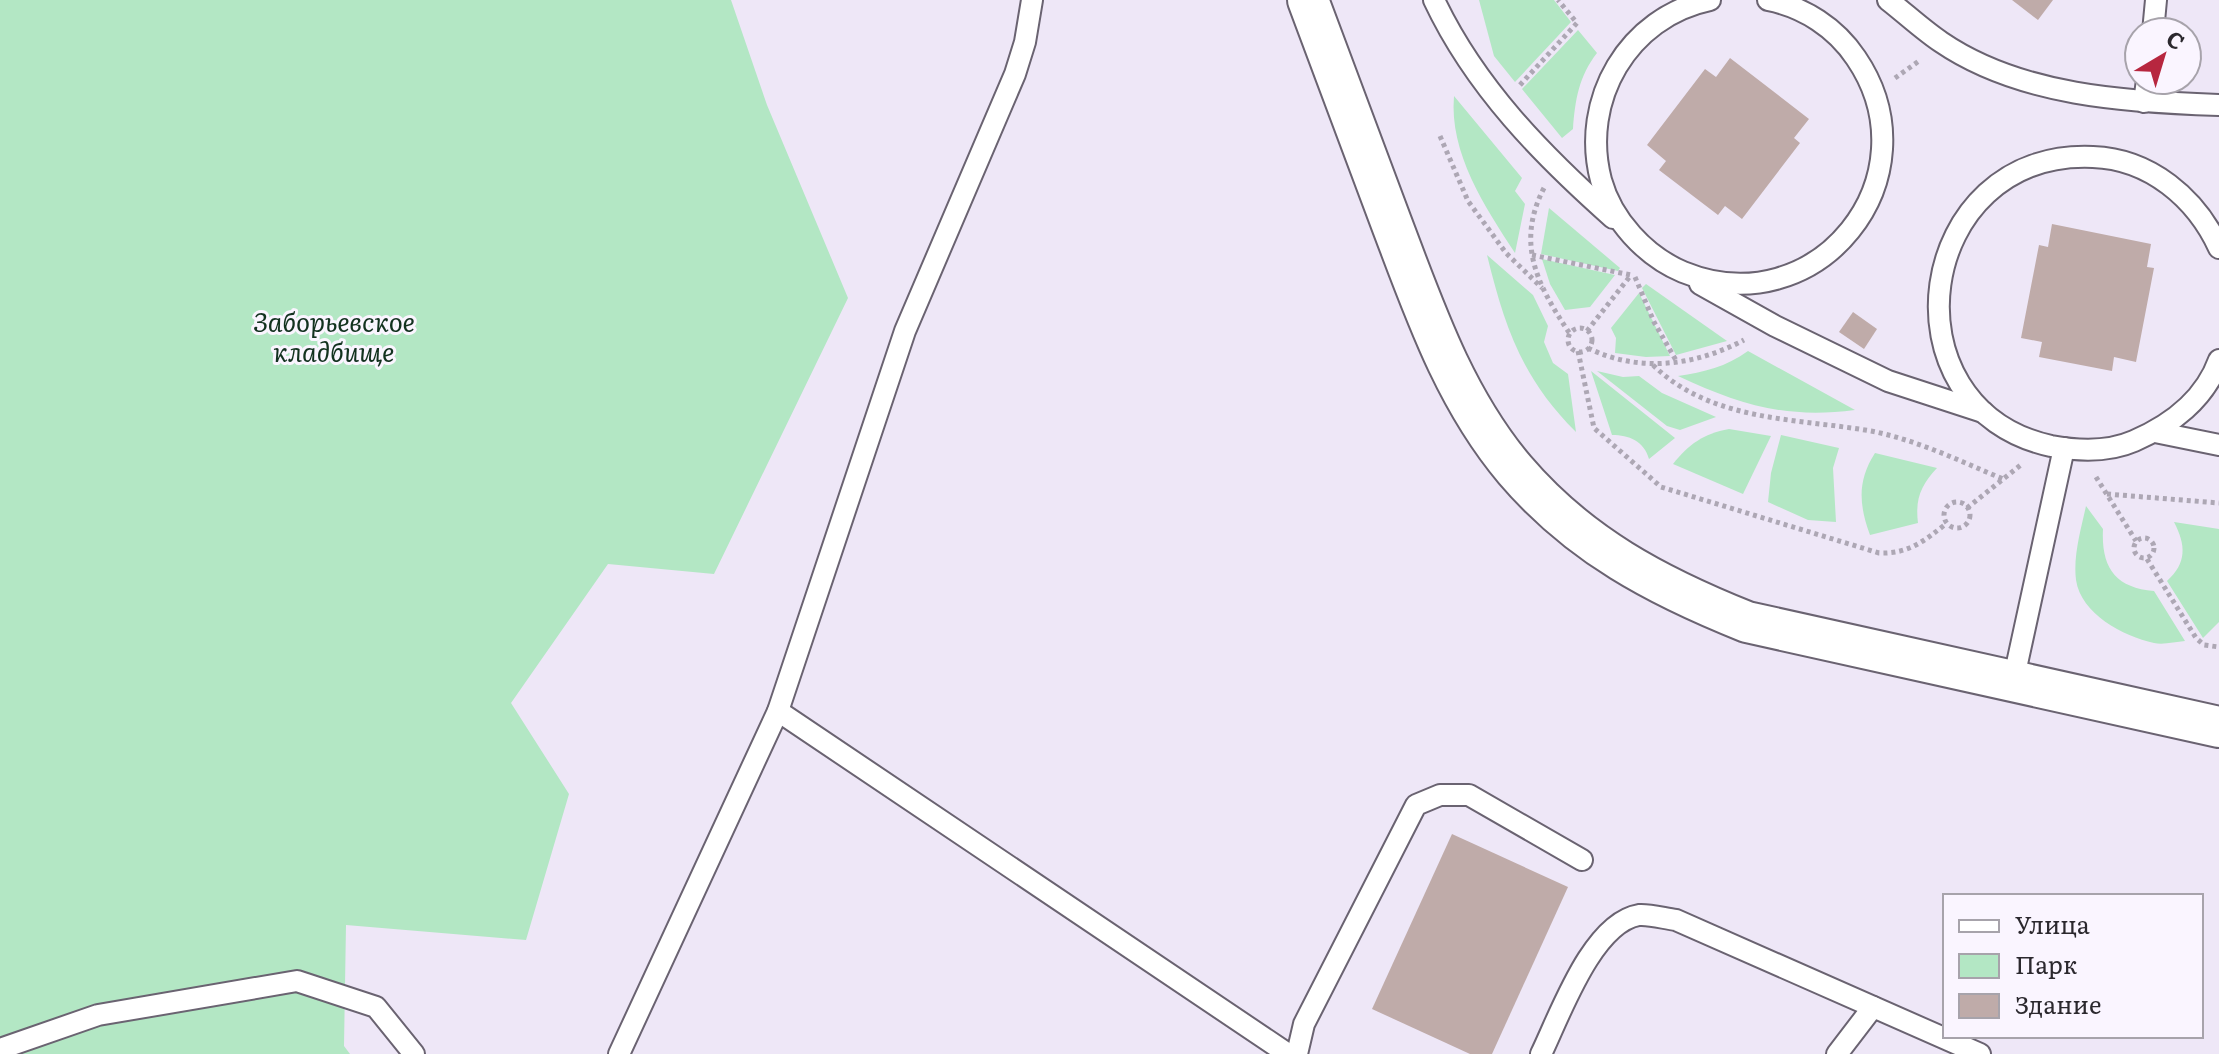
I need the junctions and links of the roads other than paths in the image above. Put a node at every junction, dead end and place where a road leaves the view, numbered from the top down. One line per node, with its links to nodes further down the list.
1 (1032, 0): 19 (lane)
2 (1308, 0): 18 (street)
3 (1434, 0): 10 (lane)
4 (1710, 0): 10 (lane)
5 (1768, 0): 12 (lane)
6 (1888, 0): 8 (lane)
7 (2145, 96): 8 (lane)
8 (2144, 102): 9 (lane)
9 (2219, 105)
10 (1629, 232): 12 (lane)
11 (2219, 248): 14 (lane)
12 (1673, 268): 14 (lane)
13 (2219, 360): 15 (lane)
14 (1987, 414): 17 (lane)
15 (2155, 432): 16 (lane); 17 (lane)
16 (2219, 445)
17 (2064, 448): 18 (lane)
18 (2013, 682): 20 (street)
19 (778, 711): 27 (lane); 28 (lane)
20 (2219, 727)
21 (1582, 860): 29 (lane)
22 (1873, 1007): 23 (lane); 30 (lane); 31 (lane)
23 (1943, 1038)
24 (1944, 1038): 32 (lane)
25 (0, 1049): 26 (lane)
26 (414, 1054)
27 (619, 1054)
28 (1288, 1054)
29 (1297, 1054)
30 (1541, 1054)
31 (1837, 1054)
32 (1980, 1054)

